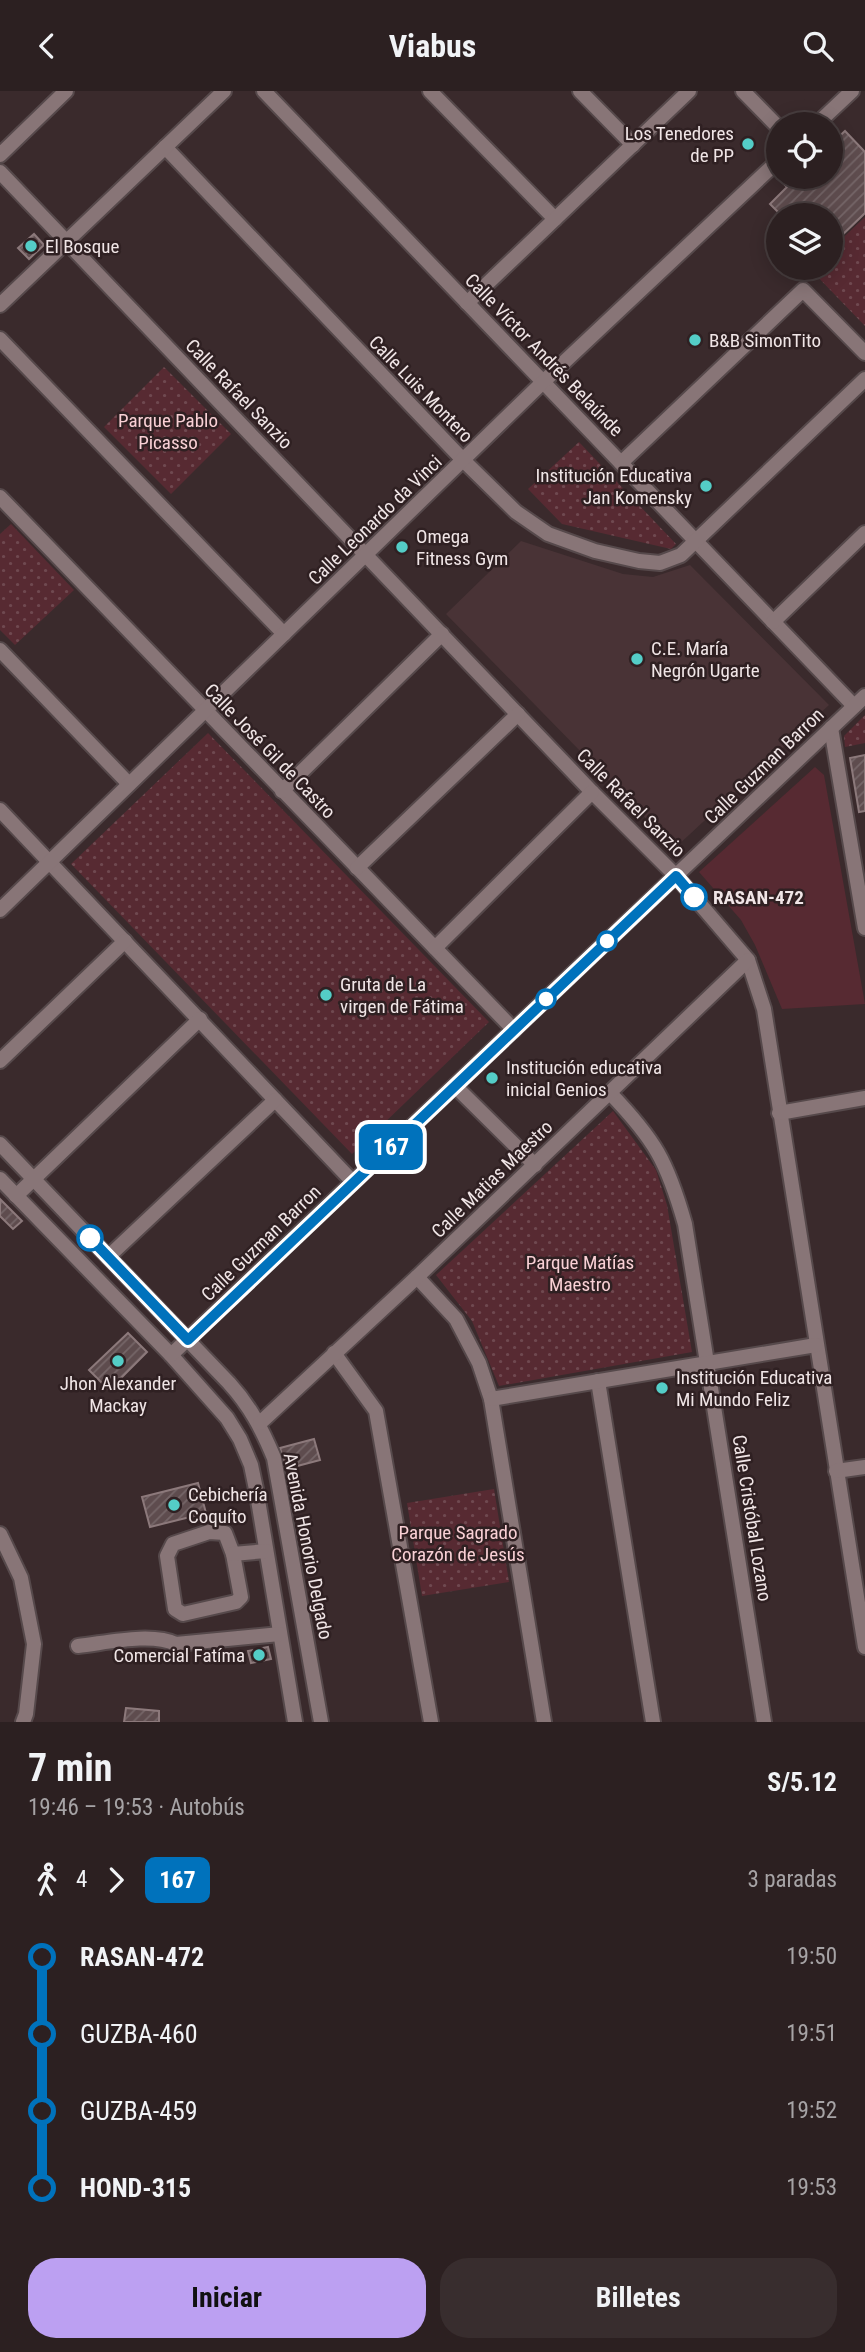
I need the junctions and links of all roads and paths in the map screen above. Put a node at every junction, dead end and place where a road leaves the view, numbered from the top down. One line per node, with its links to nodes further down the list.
1 (66, 91): 13 (street)
2 (224, 91): 12 (street)
3 (264, 91): 18 (street, Calle Víctor Andrés Belaúnde)
4 (430, 91): 16 (street)
5 (580, 91): 11 (street)
6 (689, 91): 11 (street)
7 (743, 91): 10 (street)
8 (852, 91): 9 (street)
9 (830, 112)
10 (766, 115)
11 (633, 145): 16 (street)
12 (165, 147): 17 (street); 24 (street, Calle Luis Montero)
13 (0, 155)
14 (0, 172): 17 (street, Calle Rafael Sanzio)
15 (766, 172): 23 (street, Calle Leonardo da Vinci)
16 (555, 219): 18 (street)
17 (67, 241): 19 (street); 29 (street, Calle Rafael Sanzio)
18 (467, 303): 23 (street, Calle Víctor Andrés Belaúnde)
19 (0, 305)
20 (0, 339): 32 (street)
21 (865, 353): 25 (street)
22 (865, 379): 28 (street, Calle Luis Montero)
23 (543, 382): 24 (street, Calle Leonardo da Vinci); 25 (street, Calle Víctor Andrés Belaúnde)
24 (464, 461): 28 (street, Calle Luis Montero); 29 (street, Calle Leonardo da Vinci)
25 (621, 463): 28 (street, Calle Víctor Andrés Belaúnde)
26 (0, 497): 36 (street, Calle José Gil de Castro)
27 (865, 533): 30 (street)
28 (697, 543): 30 (street, Calle Víctor Andrés Belaúnde)
29 (365, 554): 31 (street, Calle Rafael Sanzio); 32 (street, Calle Leonardo da Vinci)
30 (773, 622): 35 (street, Calle Víctor Andrés Belaúnde)
31 (442, 634): 37 (street, Calle Rafael Sanzio); 40 (street)
32 (284, 635): 36 (street, Calle Leonardo da Vinci)
33 (0, 650): 39 (street)
34 (865, 696): 35 (street, Calle Guzman Barron)
35 (854, 706): 38 (street, Calle Guzman Barron)
36 (206, 712): 39 (street, Calle Leonardo da Vinci); 40 (street, Calle José Gil de Castro)
37 (518, 714): 41 (street, Calle Rafael Sanzio); 45 (street)
38 (831, 728): 43 (street); 46 (street, Calle Guzman Barron)
39 (129, 785): 44 (street, Calle Leonardo da Vinci)
40 (282, 791): 45 (street, Calle José Gil de Castro)
41 (592, 792): 46 (street, Calle Rafael Sanzio); 50 (street)
42 (0, 810): 44 (street)
43 (859, 858): 48 (street)
44 (50, 862): 47 (street, Calle Leonardo da Vinci); 49 (street)
45 (357, 868): 50 (street, Calle José Gil de Castro)
46 (676, 876): 51 (street, Calle Rafael Sanzio); 53 (street, Calle Guzman Barron)
47 (0, 910)
48 (865, 928)
49 (125, 941): 52 (street); 54 (street)
50 (435, 948): 53 (street, Calle José Gil de Castro)
51 (748, 960): 56 (street, Calle Matias Maestro); 59 (street, Calle Rafael Sanzio)
52 (200, 1019): 58 (street); 63 (street)
53 (514, 1030): 55 (street, Calle Guzman Barron)
54 (0, 1061)
55 (455, 1086): 61 (street); 64 (street, Calle Guzman Barron)
56 (610, 1093): 61 (street, Calle Matias Maestro); 72 (street, Calle Cristóbal Lozano)
57 (865, 1098): 59 (street)
58 (275, 1100): 64 (street); 66 (street)
59 (779, 1113): 69 (street, Calle Rafael Sanzio)
60 (0, 1144): 63 (street, Avenida Honorio Delgado)
61 (535, 1165): 67 (street, Calle Matias Maestro)
62 (0, 1179): 65 (street)
63 (33, 1180): 65 (street); 66 (street, Avenida Honorio Delgado)
64 (354, 1182): 68 (street, Calle Guzman Barron)
65 (16, 1196): 71 (street)
66 (108, 1258): 68 (street, Avenida Honorio Delgado)
67 (417, 1277): 70 (street, Calle Matias Maestro); 74 (street)
68 (188, 1340): 71 (street, Calle Guzman Barron); 75 (street, Avenida Honorio Delgado)
69 (816, 1345): 72 (street); 77 (street, Calle Rafael Sanzio)
70 (334, 1353): 75 (street, Calle Matias Maestro); 87 (street)
71 (171, 1355): 79 (street)
72 (707, 1363): 73 (street); 90 (street, Calle Cristóbal Lozano)
73 (598, 1381): 74 (street); 89 (street)
74 (491, 1399): 88 (street)
75 (260, 1423): 86 (street, Avenida Honorio Delgado)
76 (865, 1467): 77 (street)
77 (836, 1471): 83 (street, Calle Rafael Sanzio)
78 (0, 1534): 84 (street)
79 (266, 1551): 80 (street); 81 (street)
80 (233, 1554): 80 (street)
81 (280, 1634): 82 (street); 85 (street)
82 (78, 1646)
83 (865, 1647)
84 (23, 1722)
85 (295, 1722)
86 (321, 1722)
87 (430, 1722)
88 (544, 1722)
89 (653, 1722)
90 (764, 1722)

